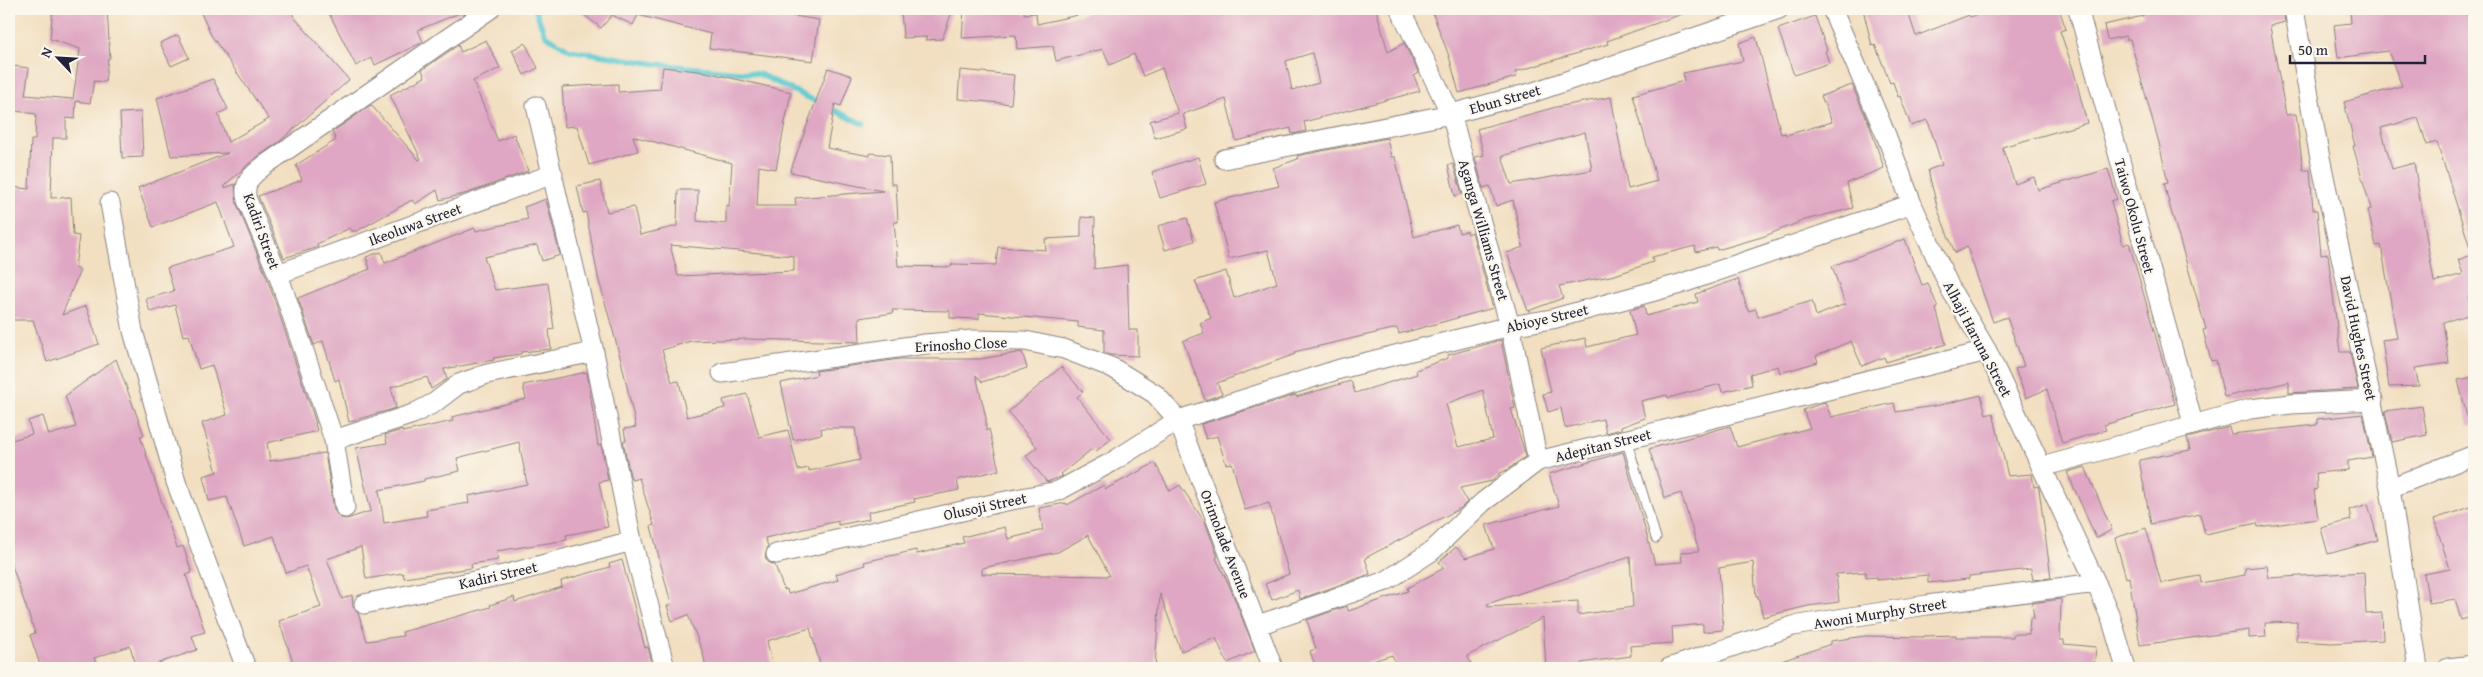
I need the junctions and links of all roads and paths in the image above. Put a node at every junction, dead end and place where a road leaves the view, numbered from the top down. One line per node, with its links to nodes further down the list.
1 (490, 9): 13 (street, Kadiri Street)
2 (1400, 9): 8 (street, Aganga Williams Street)
3 (1779, 9): 8 (street, Ebun Street)
4 (1832, 9): 12 (street, Alhaji Haruna Street)
5 (2078, 9): 20 (street, Taiwo Okolu Street)
6 (2294, 9): 18 (street, David Hughes Street)
7 (536, 106): 10 (street)
8 (1451, 114): 9 (street, Ebun Street); 14 (street, Aganga Williams Street)
9 (1224, 159)
10 (553, 174): 13 (street, Ikeoluwa Street); 16 (street)
11 (110, 203): 35 (street)
12 (1912, 204): 14 (street, Abioye Street); 15 (street, Alhaji Haruna Street)
13 (278, 274): 22 (street, Kadiri Street)
14 (1510, 326): 19 (street, Abioye Street); 24 (street, Aganga Williams Street)
15 (1987, 351): 21 (street, Adepitan Street); 25 (street, Alhaji Haruna Street)
16 (594, 352): 22 (street); 29 (street)
17 (722, 372): 19 (street, Erinosho Close)
18 (2373, 400): 20 (street); 26 (street, David Hughes Street)
19 (1178, 420): 30 (street, Olusoji Street); 33 (street, Orimolade Avenue)
20 (2193, 423): 25 (street)
21 (1626, 439): 24 (street, Adepitan Street); 28 (lane)
22 (334, 440): 27 (street, Kadiri Street)
23 (2474, 455): 26 (street)
24 (1538, 461): 33 (street, Adepitan Street)
25 (2042, 467): 31 (street, Alhaji Haruna Street)
26 (2390, 488): 40 (street, David Hughes Street)
27 (345, 508)
28 (1656, 538)
29 (632, 541): 32 (street, Kadiri Street); 36 (street)
30 (776, 554)
31 (2096, 584): 38 (street, Awoni Murphy Street); 39 (street, Alhaji Haruna Street)
32 (364, 604)
33 (1258, 626): 37 (street, Orimolade Avenue)
34 (2474, 665): 41 (street)
35 (246, 668)
36 (665, 668)
37 (1273, 668)
38 (1669, 668)
39 (2126, 668)
40 (2418, 668)
41 (2448, 668)

